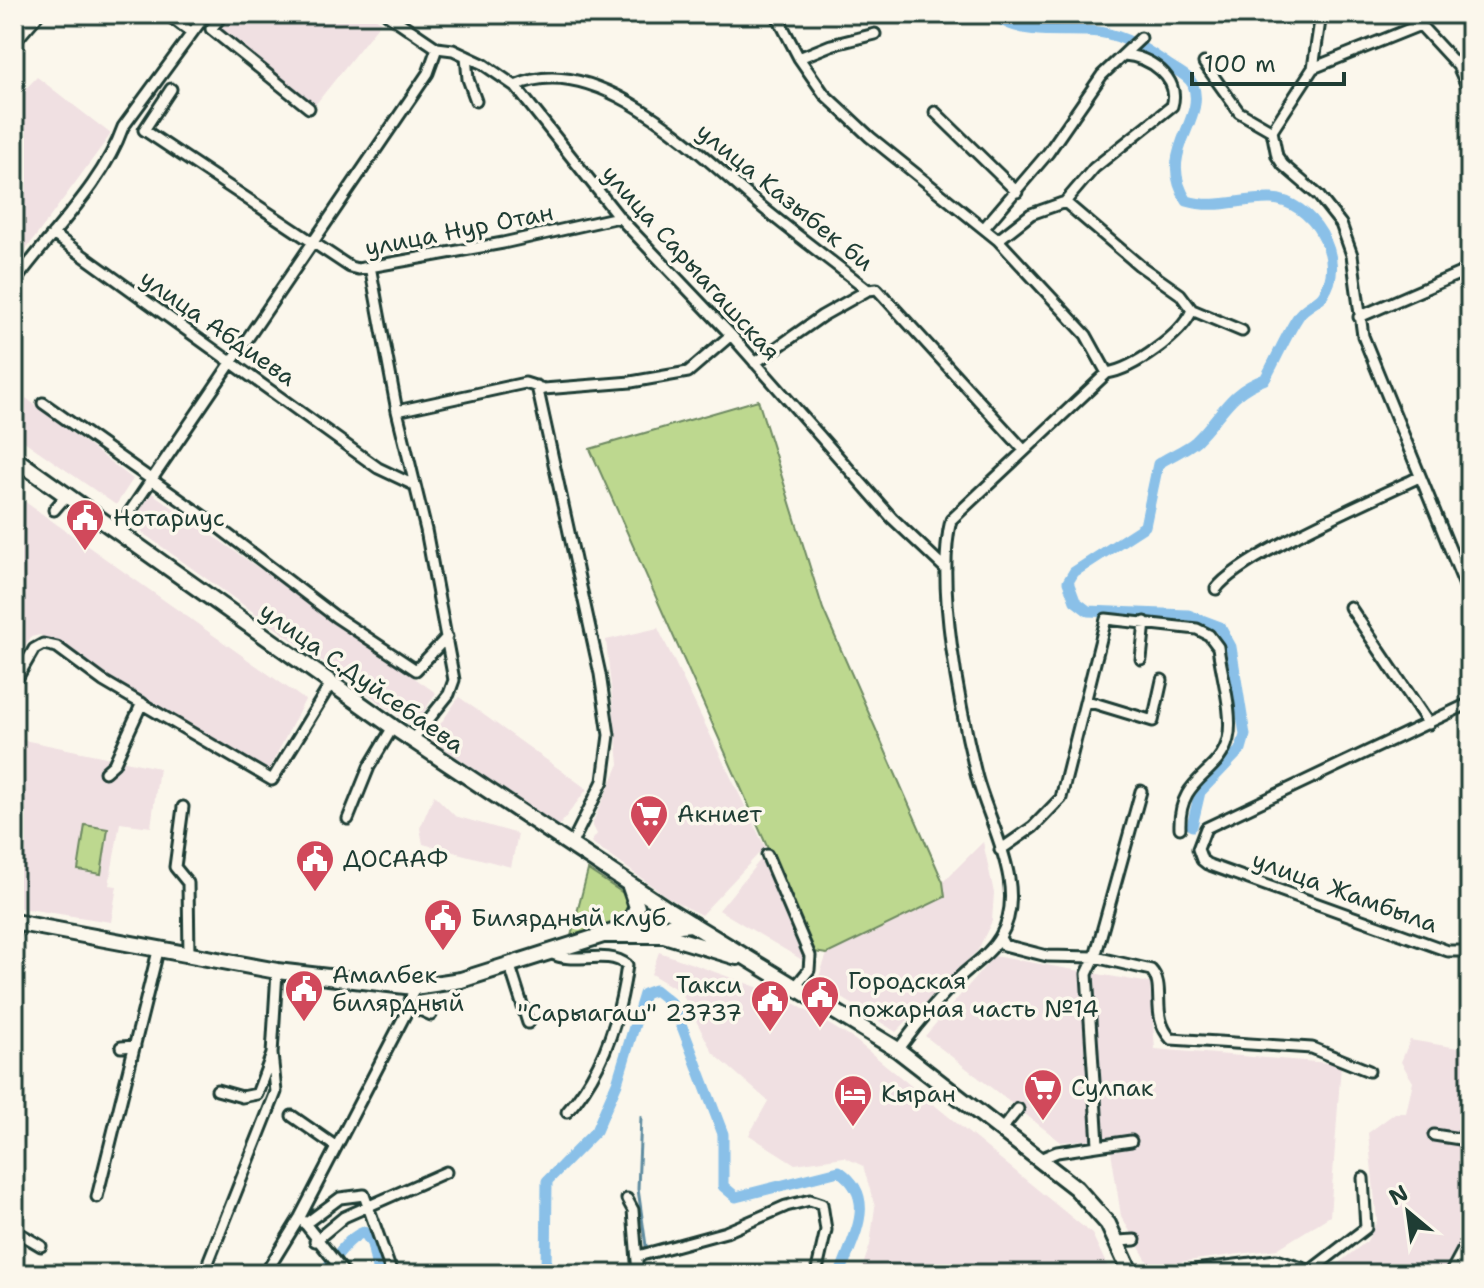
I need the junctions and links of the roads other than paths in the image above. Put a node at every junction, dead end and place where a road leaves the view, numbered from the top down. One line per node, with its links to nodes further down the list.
1 (33, 14): 12 (highway)
2 (167, 14): 10 (street)
3 (206, 14): 10 (street)
4 (223, 14): 24 (street)
5 (387, 14): 14 (street, улица Сарыагашская)
6 (776, 14): 17 (street)
7 (1321, 14): 19 (street)
8 (1410, 14): 9 (street)
9 (1420, 25): 19 (street); 22 (street)
10 (192, 33): 31 (street)
11 (875, 34): 17 (street)
12 (14, 36)
13 (1141, 38): 15 (street)
14 (437, 48): 16 (street, улица Сарыагашская); 33 (street)
15 (1127, 51): 27 (street); 28 (street)
16 (466, 56): 20 (street, улица Сарыагашская); 23 (street)
17 (799, 58): 30 (street)
18 (1204, 63): 26 (street)
19 (1313, 68): 26 (street)
20 (515, 86): 29 (street, улица Сарыагашская); 37 (street, улица Казыбек би)
21 (171, 89): 33 (street, улица Нур Отан)
22 (1470, 93)
23 (476, 101)
24 (309, 108)
25 (935, 112): 27 (street)
26 (1272, 131): 39 (street)
27 (1017, 192): 30 (street)
28 (1065, 202): 32 (street); 38 (street)
29 (619, 217): 34 (street, улица Нур Отан); 41 (street, улица Сарыагашская)
30 (984, 228): 32 (street)
31 (53, 234): 36 (street); 42 (street, улица Абдиева)
32 (998, 240): 44 (street)
33 (312, 244): 34 (street, улица Нур Отан); 42 (street)
34 (370, 266): 47 (street)
35 (1470, 269): 39 (street)
36 (14, 283)
37 (868, 290): 43 (street); 48 (street, улица Казыбек би)
38 (1192, 310): 40 (street); 44 (street)
39 (1359, 317): 50 (street)
40 (1242, 331)
41 (731, 335): 43 (street, улица Сарыагашская); 45 (street)
42 (228, 363): 51 (street); 52 (street, улица Абдиева)
43 (755, 363): 56 (street, улица Сарыагашская)
44 (1107, 373): 48 (street)
45 (537, 386): 47 (street); 77 (street)
46 (43, 403): 51 (street, улица С.Дуйсебаева)
47 (397, 411): 52 (street)
48 (1023, 449): 56 (street)
49 (14, 458): 53 (main road, улица С.Дуйсебаева)
50 (1419, 477): 57 (street); 58 (street)
51 (150, 480): 55 (street); 61 (street, улица С.Дуйсебаева)
52 (414, 485): 61 (street)
53 (66, 496): 54 (street); 55 (main road, улица С.Дуйсебаева)
54 (54, 510)
55 (116, 532): 65 (main road, улица С.Дуйсебаева)
56 (946, 569): 78 (street)
57 (1216, 589)
58 (1470, 598)
59 (1350, 607): 69 (street)
60 (1145, 622): 62 (street); 66 (street); 76 (street)
61 (447, 637): 71 (street)
62 (1141, 659)
63 (19, 675): 67 (street)
64 (1162, 680): 66 (street)
65 (330, 685): 67 (street); 70 (main road, улица С.Дуйсебаева)
66 (1087, 701): 78 (street)
67 (142, 703): 72 (street)
68 (1470, 703): 69 (street)
69 (1429, 724): 88 (street, улица Жамбыла)
70 (393, 727): 71 (main road, улица С.Дуйсебаева); 75 (street)
71 (412, 740): 77 (main road, улица С.Дуйсебаева)
72 (105, 772)
73 (1141, 791): 90 (street)
74 (183, 807): 89 (street)
75 (348, 819)
76 (1180, 828)
77 (571, 845): 80 (main road, улица С.Дуйсебаева)
78 (1000, 850): 85 (street)
79 (767, 855): 95 (street)
80 (629, 884): 82 (main road, улица С.Дуйсебаева); 83 (main road)
81 (18, 924): 87 (main road)
82 (692, 924): 83 (main road); 91 (main road, улица С.Дуйсебаева)
83 (619, 930): 84 (main road)
84 (601, 935): 86 (main road); 91 (main road)
85 (1000, 938): 90 (street); 101 (street)
86 (549, 950): 92 (main road); 108 (street)
87 (158, 951): 89 (main road); 99 (street)
88 (1470, 951)
89 (189, 956): 93 (main road)
90 (1095, 957): 103 (street); 114 (street)
91 (747, 958): 95 (main road, улица С.Дуйсебаева)
92 (509, 963): 94 (main road); 98 (street)
93 (277, 971): 94 (main road); 102 (street)
94 (414, 987): 96 (street)
95 (795, 987): 101 (main road, улица С.Дуйсебаева)
96 (409, 1005): 97 (street); 115 (street)
97 (431, 1015)
98 (528, 1023)
99 (135, 1046): 100 (street); 119 (street)
100 (121, 1047)
101 (898, 1050): 110 (main road, улица С.Дуйсебаева)
102 (272, 1054): 105 (street); 106 (street)
103 (1369, 1071)
104 (217, 1090): 105 (street)
105 (257, 1094): 106 (street)
106 (271, 1105): 132 (street)
107 (1018, 1109): 110 (street)
108 (567, 1112)
109 (292, 1116): 115 (street)
110 (1002, 1129): 116 (main road, улица С.Дуйсебаева)
111 (1434, 1135): 112 (street)
112 (1470, 1136)
113 (1131, 1141): 114 (street)
114 (1098, 1144): 116 (street)
115 (335, 1146): 122 (street)
116 (1040, 1159): 127 (main road, улица С.Дуйсебаева)
117 (446, 1172): 121 (street)
118 (1363, 1178): 131 (street)
119 (97, 1197)
120 (627, 1199): 129 (street)
121 (367, 1207): 122 (street); 126 (street); 134 (street)
122 (303, 1221): 126 (street); 133 (street)
123 (14, 1230): 128 (street)
124 (1470, 1237): 139 (street)
125 (1135, 1240): 127 (street)
126 (315, 1241): 130 (street)
127 (1118, 1241): 137 (main road, улица С.Дуйсебаева)
128 (41, 1246)
129 (638, 1256): 135 (street); 136 (street)
130 (343, 1272)
131 (1316, 1272): 138 (street)
132 (208, 1274)
133 (265, 1274)
134 (392, 1274)
135 (638, 1274)
136 (816, 1274)
137 (1131, 1274)
138 (1162, 1274)
139 (1450, 1274)

